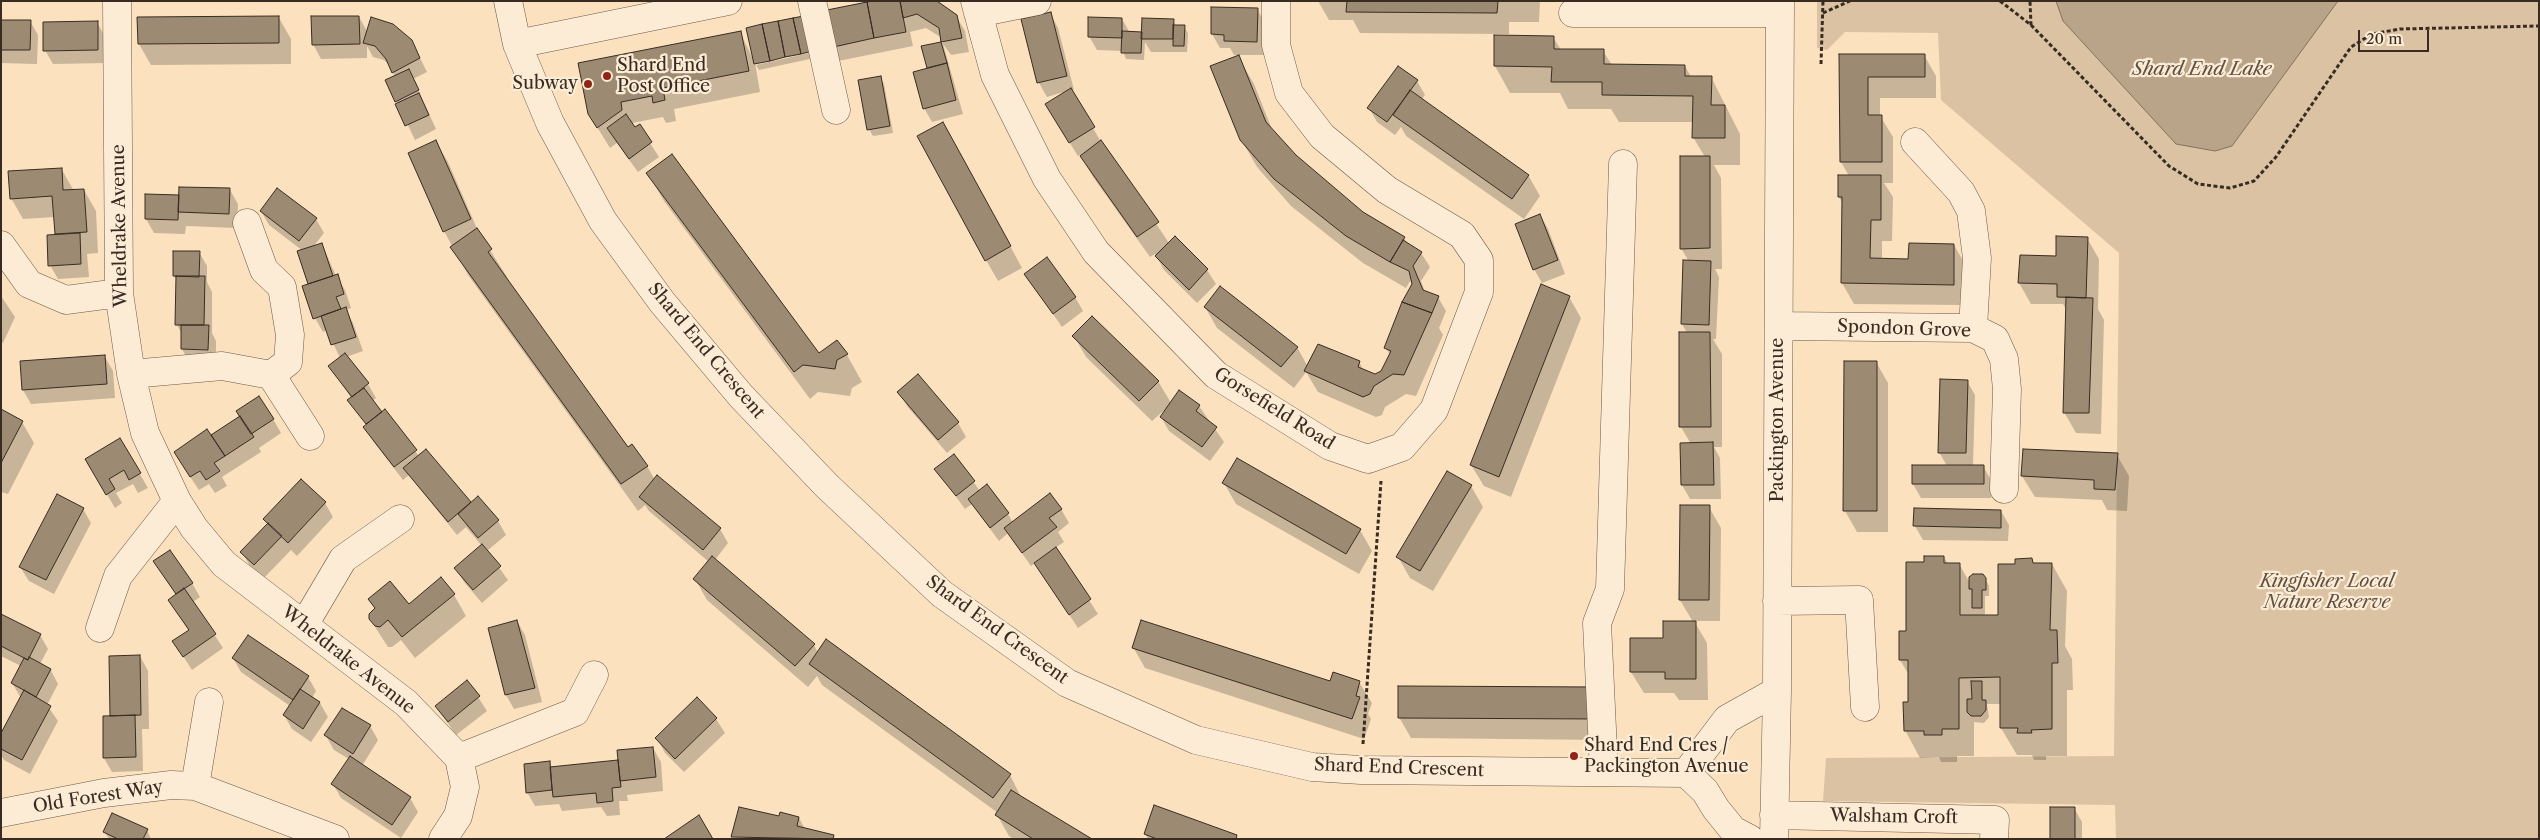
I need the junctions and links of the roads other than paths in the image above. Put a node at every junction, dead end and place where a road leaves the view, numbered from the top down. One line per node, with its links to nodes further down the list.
1 (117, 1): 16 (street, Wheldrake Avenue)
2 (508, 1): 10 (street, Shard End Crescent)
3 (728, 1): 10 (street)
4 (812, 1): 11 (street)
5 (1037, 1): 7 (street)
6 (1276, 1): 7 (street, Gorsefield Road)
7 (976, 7)
8 (1780, 7): 9 (street); 17 (street, Packington Avenue)
9 (1572, 13)
10 (517, 44): 33 (street, Shard End Crescent)
11 (836, 110)
12 (1915, 142): 18 (street)
13 (1622, 164): 33 (street)
14 (247, 223): 20 (street)
15 (1, 245): 16 (street)
16 (119, 293): 19 (street, Wheldrake Avenue)
17 (1778, 326): 18 (street, Spondon Grove); 25 (street, Packington Avenue)
18 (1973, 328): 22 (street, Spondon Grove)
19 (131, 374): 20 (street); 23 (street, Wheldrake Avenue)
20 (271, 375): 21 (street)
21 (310, 436)
22 (2004, 489)
23 (177, 501): 26 (street, Wheldrake Avenue); 27 (street)
24 (400, 519): 26 (street)
25 (1777, 600): 29 (street, Packington Avenue); 31 (street)
26 (304, 625): 32 (street, Wheldrake Avenue)
27 (100, 628)
28 (594, 675): 32 (street)
29 (1777, 691): 34 (street); 37 (street, Packington Avenue)
30 (209, 702): 35 (street)
31 (1865, 707)
32 (459, 758): 39 (street)
33 (1604, 772): 34 (street, Shard End Crescent)
34 (1686, 773): 40 (street)
35 (195, 786): 36 (street, Old Forest Way); 38 (street, Old Forest Way)
36 (1, 813)
37 (1774, 827): 41 (street, Walsham Croft)
38 (335, 839)
39 (443, 839)
40 (1750, 839)
41 (1994, 839)

